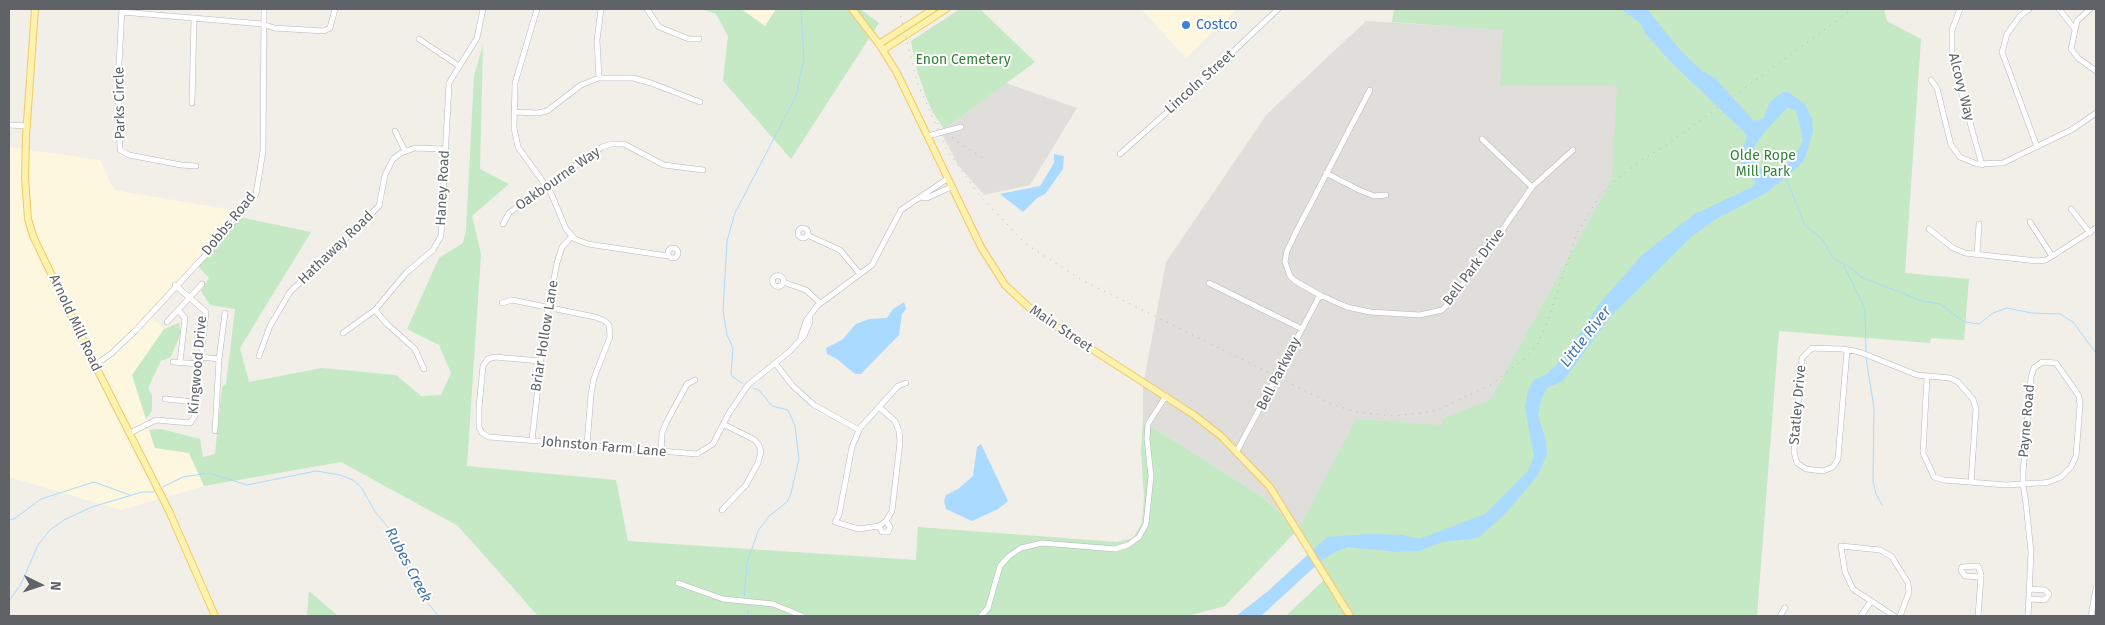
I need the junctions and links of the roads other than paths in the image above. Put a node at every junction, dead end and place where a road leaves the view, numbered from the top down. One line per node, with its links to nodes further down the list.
1 (35, 9): 34 (main road, Arnold Mill Road)
2 (264, 9): 18 (street, Dobbs Road)
3 (483, 9): 23 (street, Haney Road)
4 (537, 9): 30 (street)
5 (601, 9): 25 (street)
6 (647, 9): 21 (street)
7 (852, 9): 22 (main road, Main Street)
8 (933, 9): 22 (main road)
9 (946, 9): 22 (main road)
10 (1278, 9): 42 (street, Lincoln Street)
11 (1960, 9): 43 (street, Alcovy Way)
12 (2028, 9): 38 (street)
13 (2059, 9): 19 (street)
14 (2090, 9): 19 (street)
15 (335, 10): 18 (street)
16 (122, 11): 17 (street); 44 (street, Parks Circle)
17 (194, 18): 18 (street); 29 (street)
18 (263, 24): 69 (street, Dobbs Road)
19 (2074, 28): 24 (street)
20 (419, 39): 23 (street)
21 (699, 39)
22 (881, 47): 36 (main road, Main Street)
23 (459, 66): 39 (street, Haney Road)
24 (2096, 71)
25 (599, 78): 28 (street); 30 (street)
26 (1931, 80): 43 (street)
27 (1370, 90): 46 (street, Bell Park Drive)
28 (700, 102)
29 (192, 103)
30 (514, 112): 48 (street)
31 (2096, 113): 38 (street)
32 (9, 126): 34 (street)
33 (961, 127): 36 (street)
34 (27, 128): 90 (main road, Arnold Mill Road)
35 (395, 131): 41 (street)
36 (928, 136): 47 (main road, Main Street)
37 (1482, 139): 50 (street)
38 (2036, 147): 43 (street)
39 (445, 149): 41 (street); 76 (street, Haney Road)
40 (1573, 150): 50 (street, Bell Park Drive)
41 (404, 151): 82 (street, Hathaway Road)
42 (1120, 154)
43 (1982, 165)
44 (196, 166)
45 (703, 170): 48 (street, Oakbourne Way)
46 (1326, 173): 51 (street); 70 (street, Bell Park Drive)
47 (947, 179): 49 (main road, Main Street); 52 (street, Johnston Farm Lane)
48 (547, 186): 55 (street, Oakbourne Way); 61 (street)
49 (951, 187): 52 (street, Johnston Farm Lane); 95 (main road, Main Street)
50 (1532, 187): 70 (street, Bell Park Drive)
51 (1386, 195)
52 (920, 197): 65 (street, Johnston Farm Lane)
53 (2072, 209): 59 (street)
54 (2030, 222): 64 (street)
55 (503, 224)
56 (1979, 224): 62 (street)
57 (2096, 228): 59 (street)
58 (1929, 229): 62 (street)
59 (2090, 233): 64 (street)
60 (807, 235): 65 (street)
61 (572, 236): 63 (street); 74 (street, Briar Hollow Lane)
62 (1977, 255): 64 (street)
63 (668, 256)
64 (2052, 256)
65 (860, 274): 73 (street, Johnston Farm Lane)
66 (783, 282): 73 (street)
67 (1209, 283): 79 (street)
68 (202, 284): 71 (street)
69 (175, 285): 71 (street, Kingwood Drive); 90 (street, Dobbs Road)
70 (1320, 295): 79 (street, Bell Parkway)
71 (189, 297): 75 (street); 83 (street, Kingwood Drive)
72 (502, 303): 74 (street)
73 (820, 304): 88 (street, Johnston Farm Lane)
74 (548, 308): 85 (street, Briar Hollow Lane); 104 (street)
75 (178, 310): 78 (street); 87 (street)
76 (375, 310): 80 (street, Haney Road); 91 (street)
77 (225, 313): 84 (street)
78 (168, 322)
79 (1302, 329): 106 (street, Bell Parkway)
80 (343, 333)
81 (1847, 350): 81 (street, Statley Drive); 92 (street, Statley Drive)
82 (259, 356)
83 (200, 357): 84 (street); 89 (street, Kingwood Drive)
84 (219, 359): 101 (street)
85 (540, 361): 103 (street, Briar Hollow Lane); 103 (street, Johnston Farm Lane)
86 (173, 362): 87 (street)
87 (180, 362): 89 (street)
88 (775, 363): 99 (street, Johnston Farm Lane); 100 (street)
89 (199, 364): 97 (street, Kingwood Drive)
90 (95, 365): 102 (main road, Arnold Mill Road)
91 (424, 369)
92 (1927, 377): 107 (street, Statley Drive); 107 (street, Payne Road)
93 (695, 380): 105 (street)
94 (906, 383): 98 (street)
95 (1166, 396): 106 (main road, Main Street); 121 (street)
96 (165, 399): 97 (street)
97 (196, 402): 102 (street, Kingwood Drive)
98 (879, 407): 100 (street); 110 (street)
99 (723, 424): 105 (street, Johnston Farm Lane); 109 (street)
100 (859, 430): 111 (street)
101 (215, 431)
102 (130, 433): 119 (main road, Arnold Mill Road)
103 (532, 440): 104 (street, Johnston Farm Lane)
104 (587, 445): 105 (street, Johnston Farm Lane)
105 (660, 452)
106 (1237, 452): 122 (main road, Main Street)
107 (1971, 482): 108 (street, Payne Road)
108 (2023, 484): 108 (street, Payne Road); 115 (street, Payne Road)
109 (722, 510)
110 (886, 521): 111 (street); 111 (street)
111 (879, 526)
112 (1980, 577): 127 (street)
113 (678, 583): 120 (street)
114 (2096, 588): 129 (street)
115 (2029, 589): 116 (street, Payne Road); 116 (street)
116 (2029, 599): 128 (street, Payne Road)
117 (1871, 601): 124 (street); 125 (street); 126 (street)
118 (1785, 608): 123 (street)
119 (215, 616)
120 (802, 616)
121 (981, 616)
122 (1350, 616)
123 (1780, 616)
124 (1861, 616)
125 (1894, 616)
126 (1900, 616)
127 (1978, 616)
128 (2028, 616)
129 (2091, 616)

